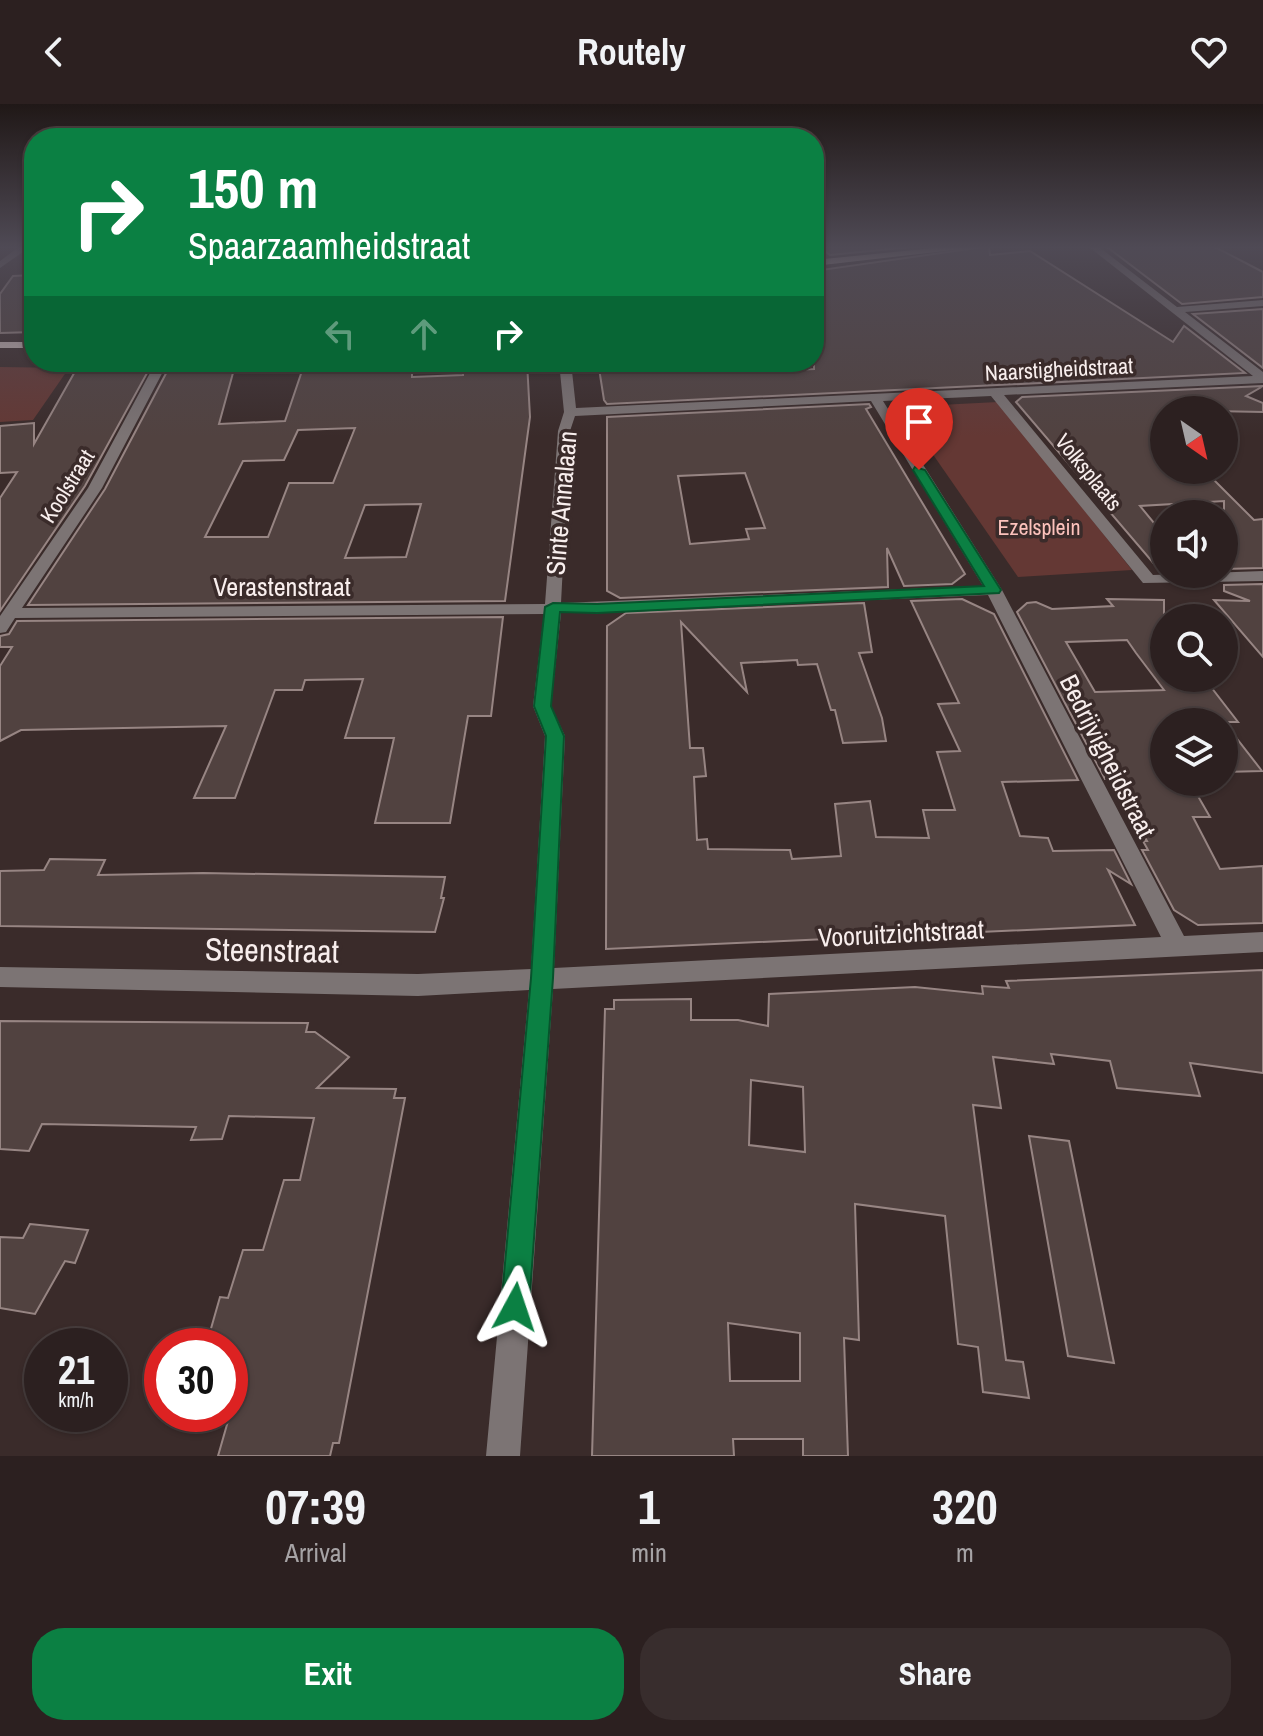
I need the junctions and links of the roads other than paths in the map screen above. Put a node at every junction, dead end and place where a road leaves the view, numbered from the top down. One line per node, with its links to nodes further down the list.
1 (1175, 310): 8 (street)
2 (0, 345): 3 (main road)
3 (24, 345)
4 (0, 357): 5 (main road)
5 (24, 357)
6 (157, 372): 15 (street, Koolstraat)
7 (566, 372): 11 (street, Sinte Annalaan)
8 (1263, 379): 9 (street, Naarstigheidstraat)
9 (995, 392): 10 (street, Naarstigheidstraat); 12 (street, Volksplaats)
10 (875, 398): 11 (street, Naarstigheidstraat); 13 (street)
11 (570, 412): 14 (street, Sinte Annalaan)
12 (1263, 576)
13 (994, 590): 14 (street, Verastenstraat); 18 (street, Bedrijvigheidstraat)
14 (553, 607): 15 (street, Verastenstraat); 20 (street, Sinte Annalaan)
15 (11, 613): 16 (street, Koolstraat)
16 (0, 628)
17 (1263, 942): 18 (street, Vooruitzichtstraat)
18 (1177, 946): 20 (street, Vooruitzichtstraat)
19 (0, 977): 20 (street, Steenstraat)
20 (542, 978): 21 (street, Sinte Annalaan)
21 (503, 1456)

